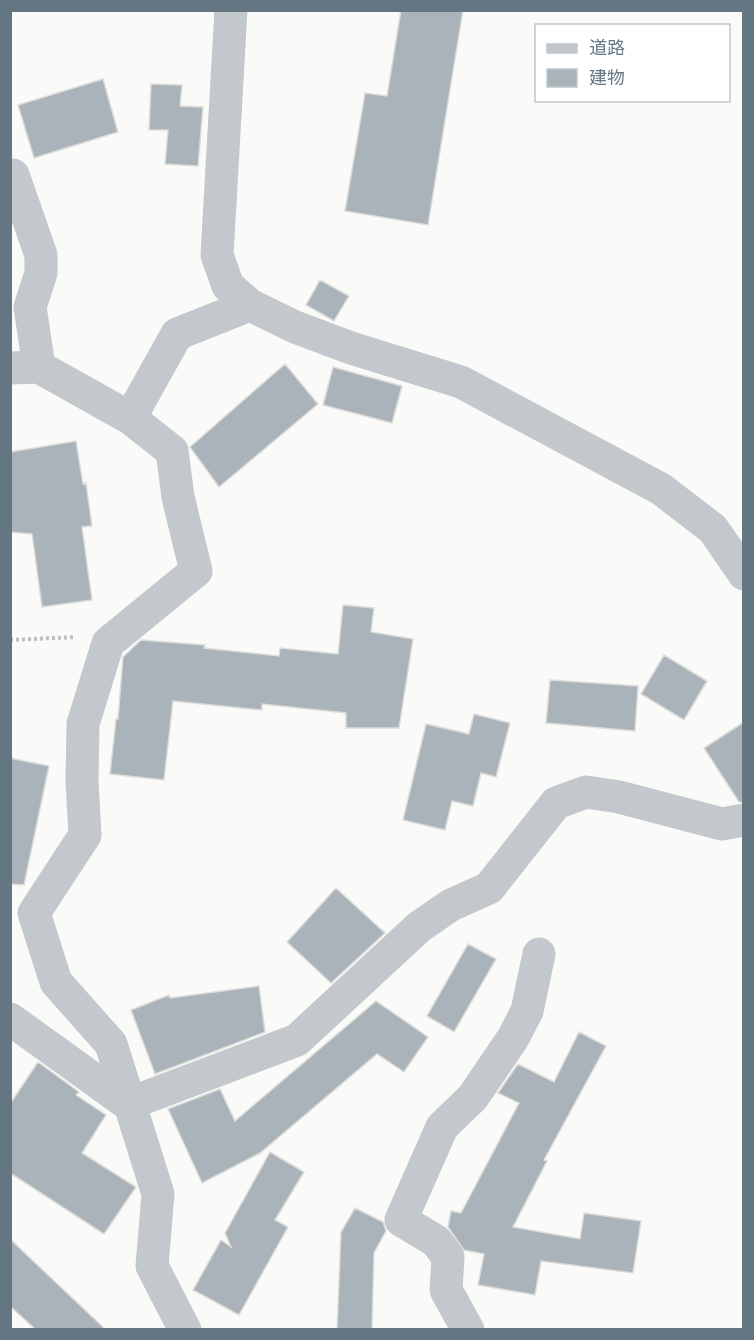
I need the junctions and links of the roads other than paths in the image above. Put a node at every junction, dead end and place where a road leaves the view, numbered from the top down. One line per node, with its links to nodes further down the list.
1 (231, 10): 3 (street)
2 (13, 175): 4 (street)
3 (250, 305): 5 (street); 6 (street)
4 (25, 367): 5 (street)
5 (130, 418): 10 (street)
6 (744, 574)
7 (744, 820): 10 (street)
8 (538, 954): 12 (street)
9 (10, 1019): 10 (street)
10 (128, 1104): 11 (street)
11 (185, 1329)
12 (473, 1329)

